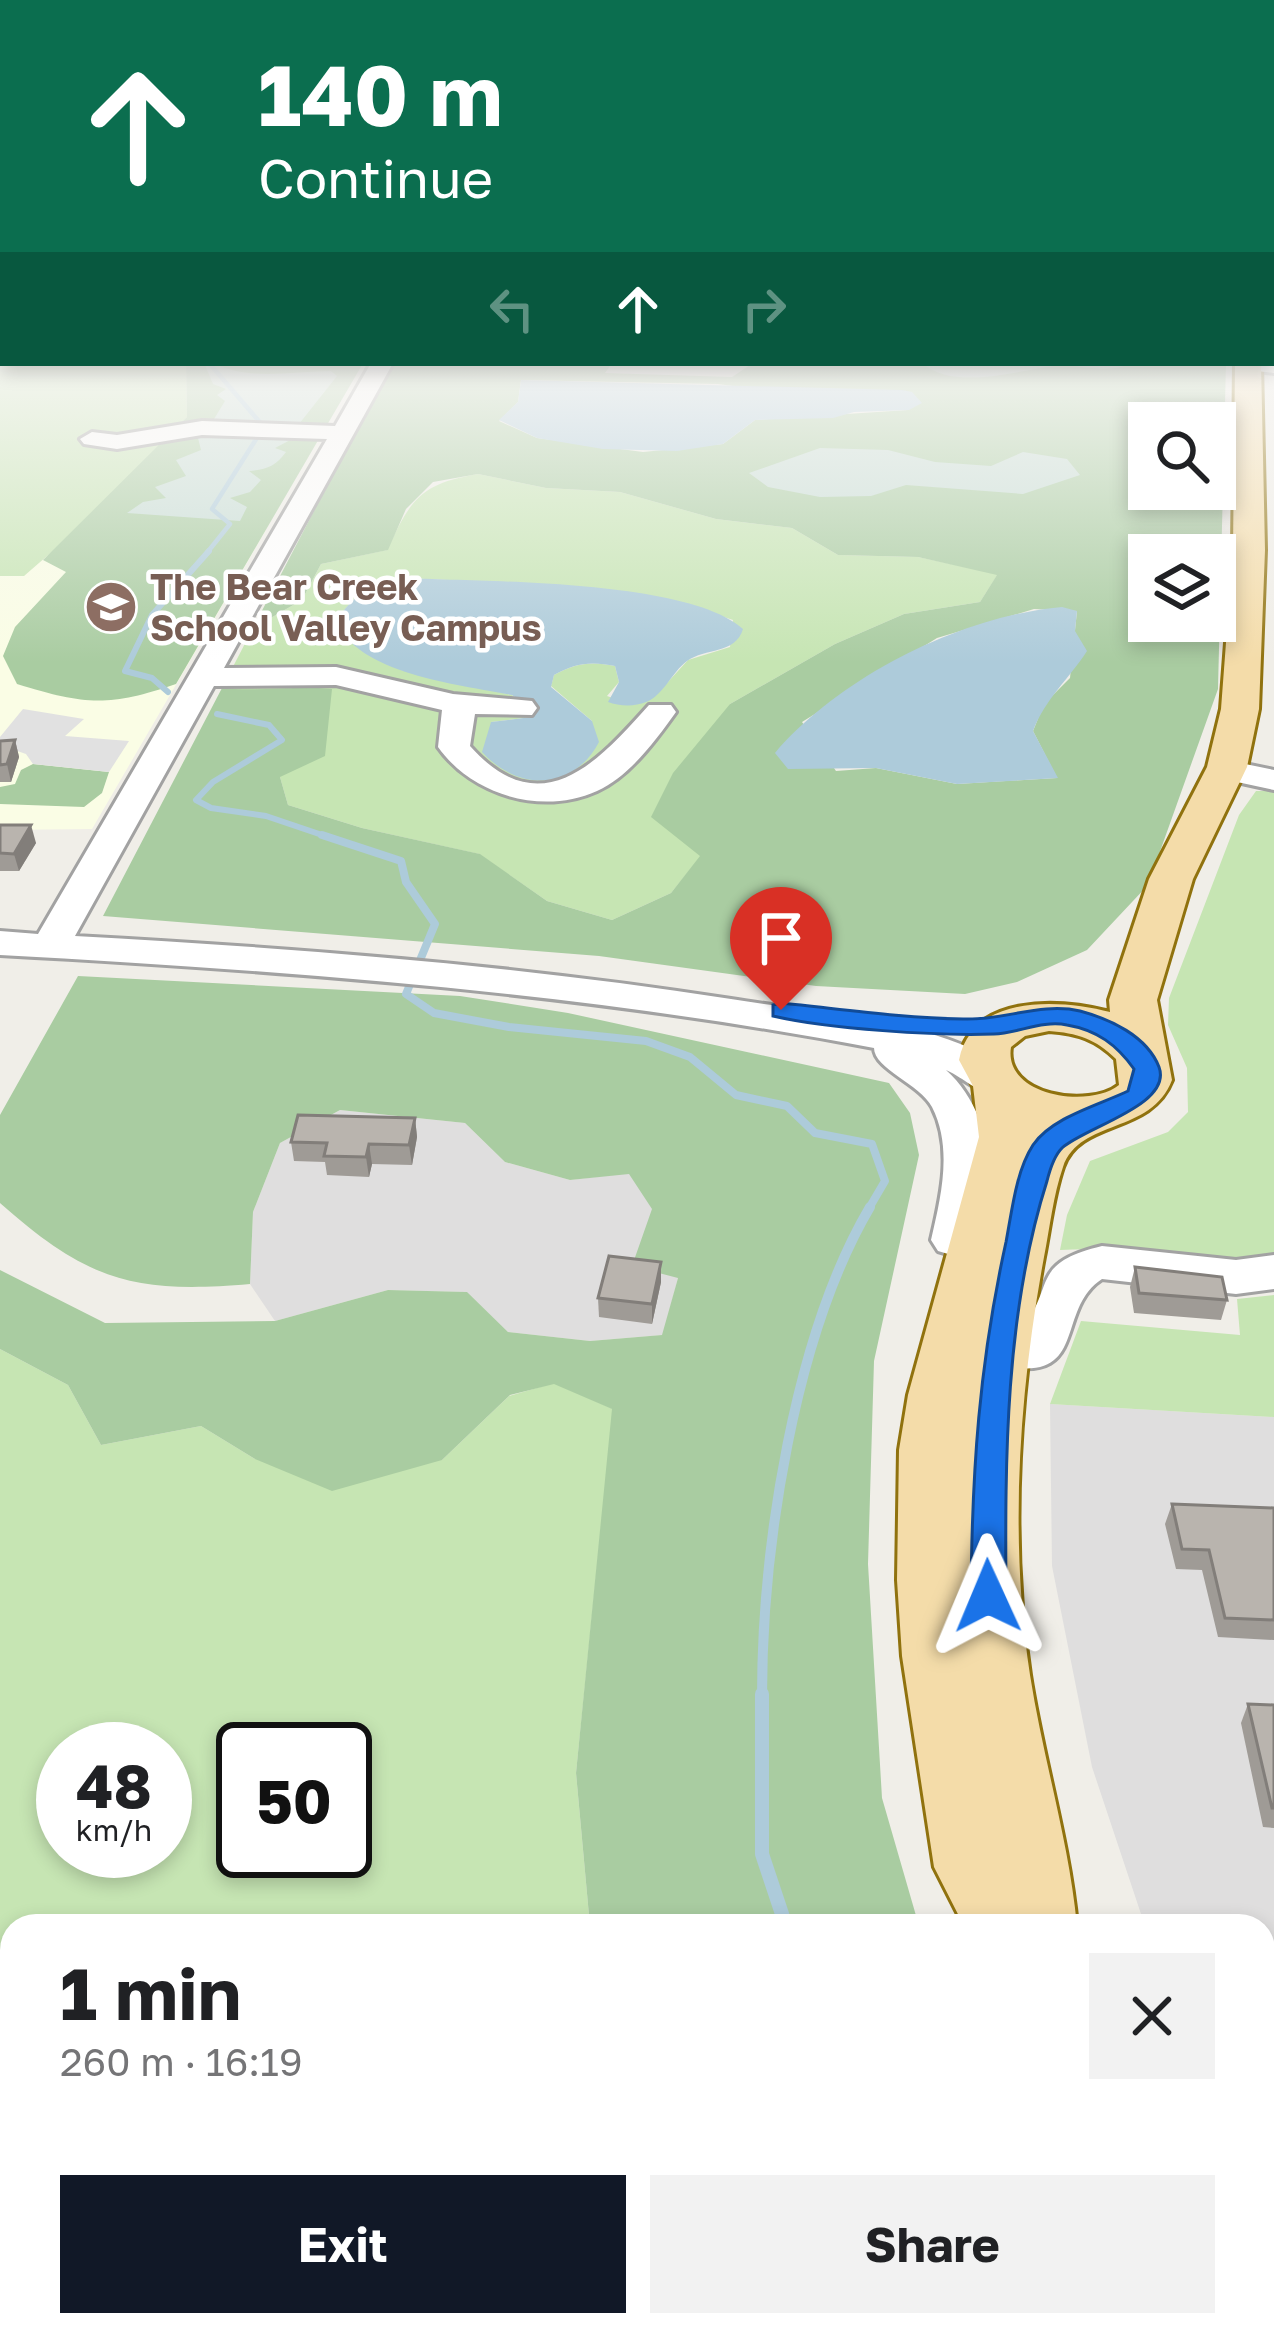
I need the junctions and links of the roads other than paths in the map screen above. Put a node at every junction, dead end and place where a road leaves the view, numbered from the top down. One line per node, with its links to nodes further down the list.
1 (336, 445): 3 (street)
2 (1248, 445): 8 (main road)
3 (204, 677): 4 (street); 12 (street)
4 (453, 703): 5 (street); 6 (street)
5 (521, 708)
6 (660, 712)
7 (1274, 749): 8 (street)
8 (1229, 757): 9 (street); 10 (main road)
9 (1274, 779)
10 (1171, 879): 15 (main road); 16 (main road)
11 (0, 943): 12 (street)
12 (51, 945): 13 (street); 14 (street)
13 (0, 962)
14 (655, 998): 15 (street); 15 (street); 20 (street)
15 (1011, 1053): 16 (main road); 17 (main road); 20 (main road)
16 (1140, 1053): 17 (main road)
17 (1099, 1114): 19 (main road)
18 (1274, 1272): 19 (street)
19 (999, 1347): 22 (main road)
20 (939, 1395): 21 (main road)
21 (1001, 1914)
22 (1037, 1914)

